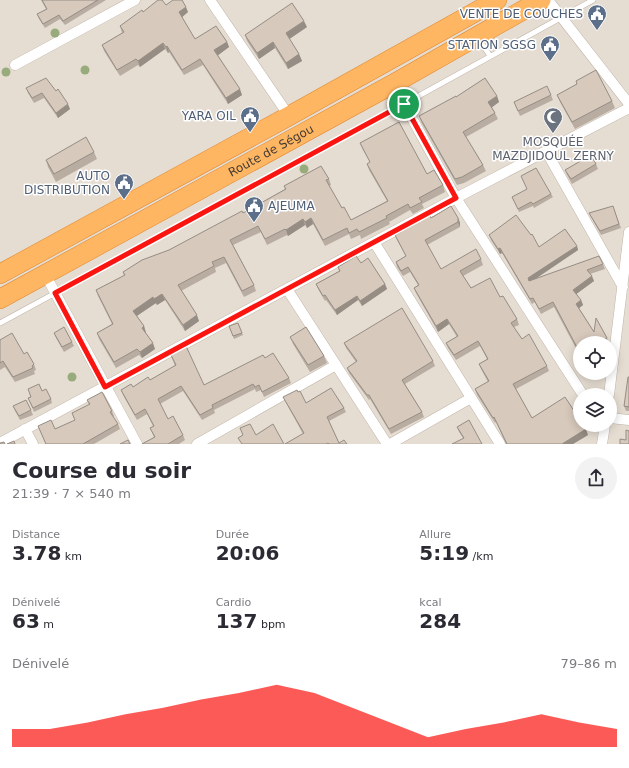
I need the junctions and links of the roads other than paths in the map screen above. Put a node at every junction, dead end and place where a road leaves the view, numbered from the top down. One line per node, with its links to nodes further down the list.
1 (135, 0): 10 (street)
2 (210, 0): 15 (street)
3 (497, 0): 15 (highway, Route de Ségou)
4 (541, 0): 8 (highway, Route de Ségou)
5 (548, 0): 7 (street)
6 (593, 0): 7 (lane)
7 (562, 17): 9 (lane); 13 (street)
8 (477, 36): 9 (lane); 11 (highway, Route de Ségou)
9 (490, 56): 12 (lane)
10 (15, 65)
11 (393, 84): 12 (street); 21 (highway, Route de Ségou)
12 (404, 104): 17 (street); 24 (lane)
13 (629, 104)
14 (629, 108): 16 (street)
15 (289, 116): 20 (highway, Route de Ségou)
16 (546, 151): 17 (street); 22 (street)
17 (456, 198): 19 (street); 30 (street)
18 (629, 232): 22 (street)
19 (374, 242): 23 (street); 32 (street)
20 (0, 274)
21 (45, 274): 24 (street); 25 (highway, Route de Ségou)
22 (623, 287): 26 (street)
23 (287, 289): 28 (street); 29 (street)
24 (55, 293): 27 (lane); 29 (street)
25 (0, 298)
26 (625, 306): 31 (street)
27 (0, 323)
28 (336, 365): 40 (street); 41 (street)
29 (105, 387): 35 (street); 39 (street)
30 (578, 388)
31 (610, 388)
32 (471, 398): 41 (street); 42 (street)
33 (617, 419): 34 (street)
34 (629, 420)
35 (25, 429): 37 (street); 38 (street)
36 (604, 432): 43 (street)
37 (0, 443)
38 (33, 444)
39 (137, 444)
40 (197, 444)
41 (388, 444)
42 (500, 444)
43 (602, 444)

